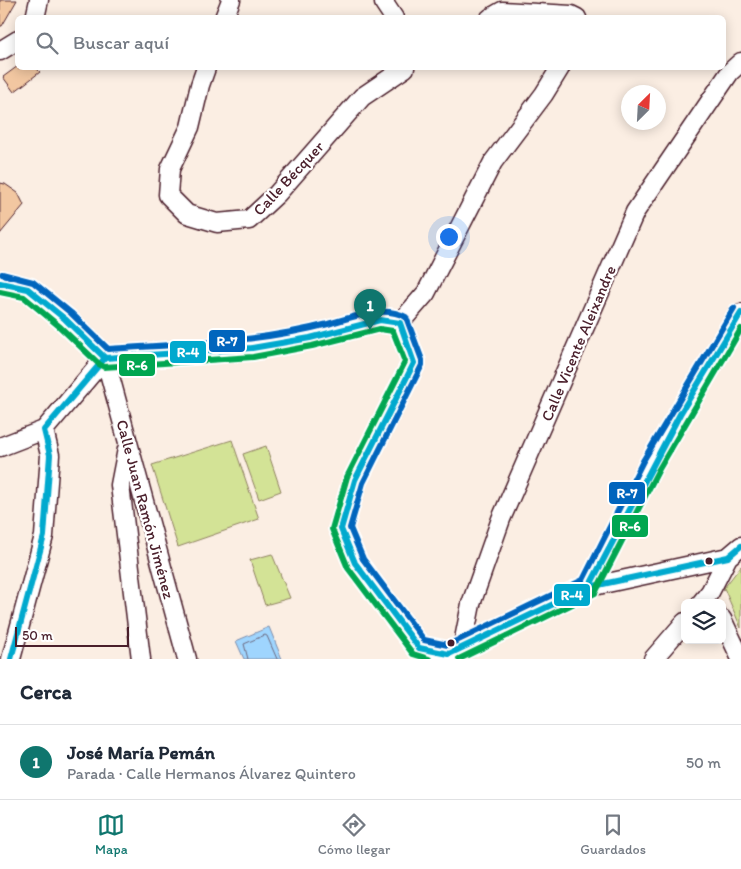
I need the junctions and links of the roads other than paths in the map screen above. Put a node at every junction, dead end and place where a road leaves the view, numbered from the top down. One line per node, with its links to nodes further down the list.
1 (39, 0): 4 (street)
2 (231, 0): 5 (street)
3 (385, 0): 6 (street)
4 (35, 15)
5 (225, 15)
6 (392, 15)
7 (495, 15): 8 (street)
8 (549, 15)
9 (15, 42): 10 (street)
10 (0, 51)
11 (730, 67): 27 (street, Calle Vicente Aleixandre)
12 (205, 70): 13 (street, Calle Bécquer)
13 (402, 70)
14 (559, 70): 17 (street)
15 (0, 283): 18 (street)
16 (741, 313): 23 (street)
17 (400, 323): 18 (street); 27 (street)
18 (105, 358): 19 (street); 20 (street, Calle Juan Ramón Jiménez)
19 (44, 430): 21 (street); 28 (street)
20 (128, 443): 29 (street); 30 (street, Calle Juan Ramón Jiménez)
21 (0, 447)
22 (735, 551): 23 (street); 24 (street)
23 (589, 587): 27 (street)
24 (709, 599)
25 (681, 627): 31 (street)
26 (726, 628): 32 (street)
27 (462, 649)
28 (11, 659)
29 (141, 659)
30 (186, 659)
31 (653, 659)
32 (740, 659)

